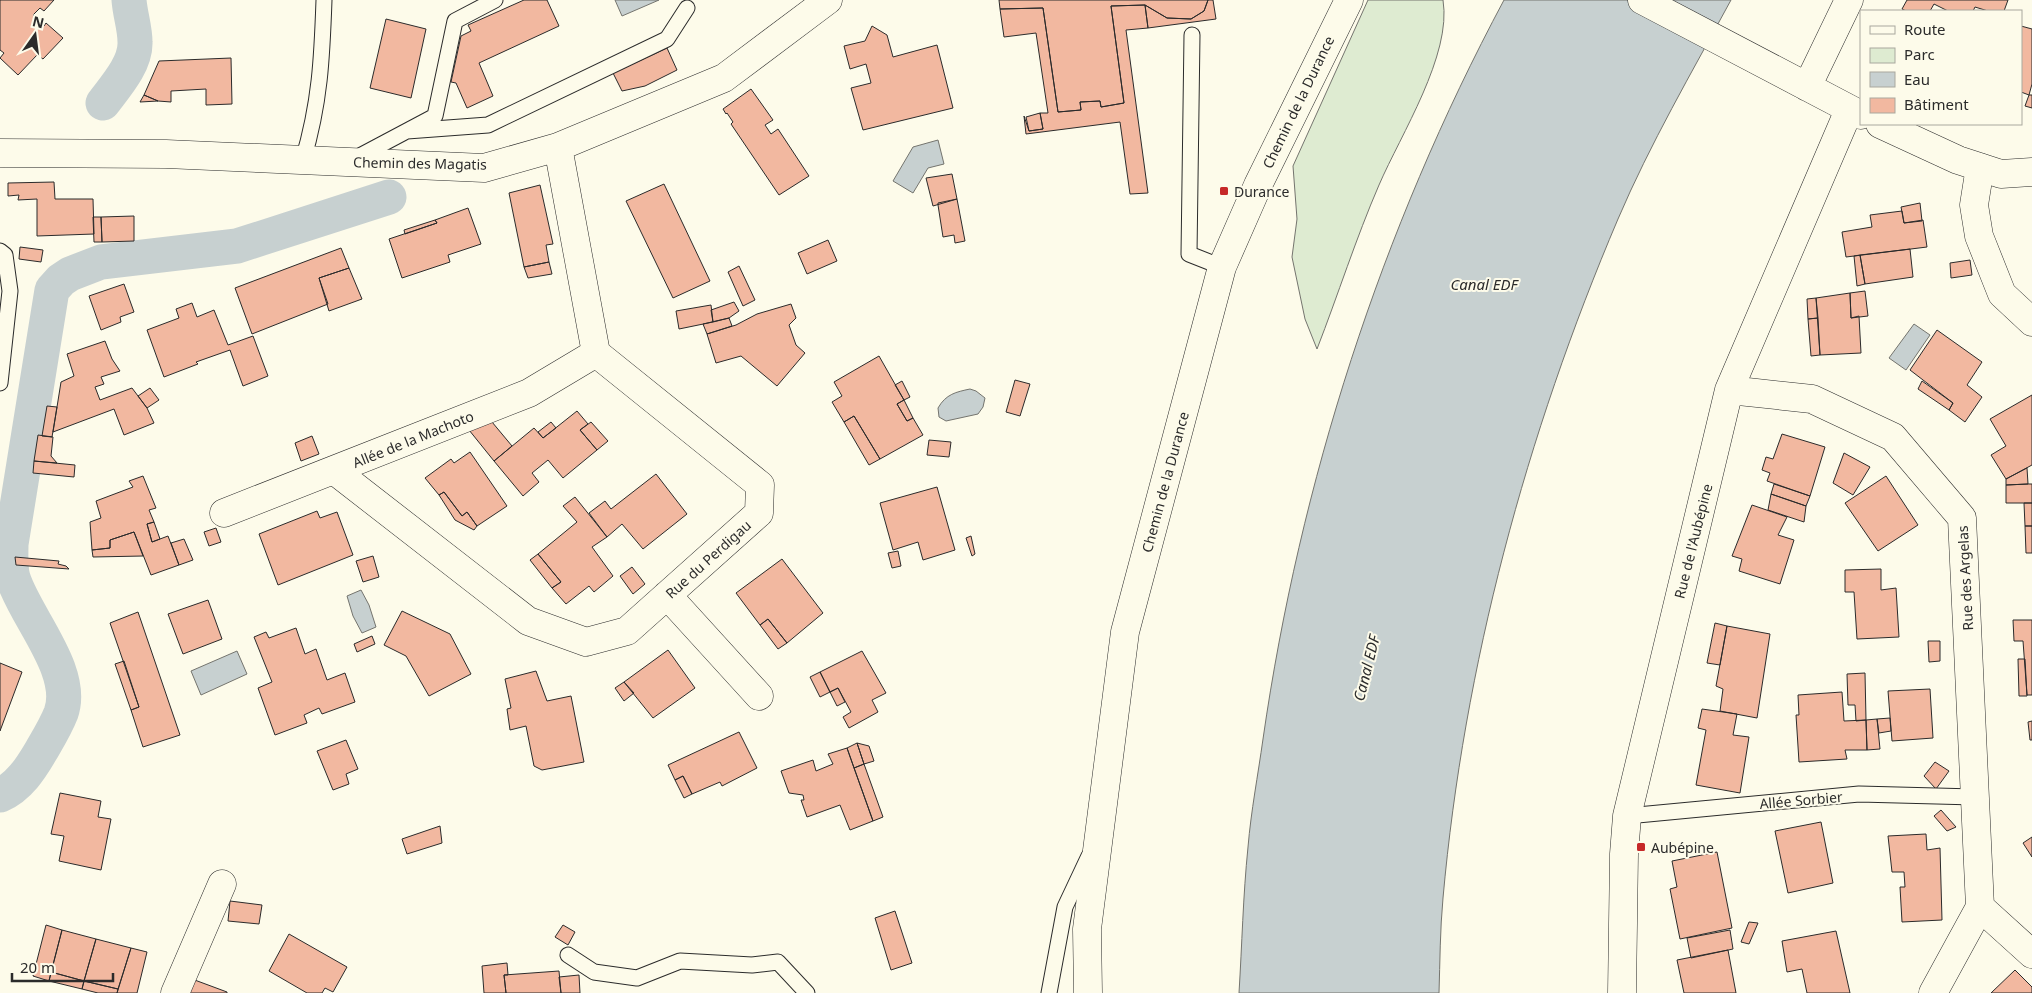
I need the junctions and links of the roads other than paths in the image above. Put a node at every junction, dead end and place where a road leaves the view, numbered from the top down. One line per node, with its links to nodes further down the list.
1 (324, 0): 15 (lane)
2 (495, 0): 12 (lane)
3 (828, 0): 13 (street, Chemin des Magatis)
4 (1349, 0): 20 (street, Chemin de la Durance)
5 (1642, 0): 9 (street)
6 (1849, 0): 9 (street)
7 (686, 8): 12 (lane)
8 (1192, 35): 20 (lane)
9 (1807, 87): 10 (street)
10 (1855, 112): 24 (street, Rue de l'Aubépine)
11 (1882, 125): 17 (street)
12 (407, 131): 16 (lane)
13 (558, 147): 16 (street, Chemin des Magatis); 22 (street)
14 (0, 153): 15 (street, Chemin des Magatis)
15 (303, 160): 16 (street, Chemin des Magatis)
16 (348, 162)
17 (1980, 167): 18 (street); 21 (street)
18 (2032, 172)
19 (0, 252): 23 (lane)
20 (1222, 267): 31 (street, Chemin de la Durance)
21 (2032, 322)
22 (596, 352): 25 (street, Allée de la Machoto); 27 (street, Rue du Perdigau)
23 (0, 383)
24 (1729, 390): 29 (street, Rue des Argelas); 30 (street, Rue de l'Aubépine)
25 (335, 471): 26 (street, Allée de la Machoto); 27 (street, Rue du Perdigau)
26 (224, 513)
27 (667, 595): 28 (street)
28 (759, 696)
29 (1975, 797): 30 (lane, Allée Sorbier); 33 (street, Rue des Argelas)
30 (1627, 816): 40 (street, Rue de l'Aubépine)
31 (1098, 834): 38 (lane); 39 (street, Chemin de la Durance)
32 (222, 884): 36 (street)
33 (1980, 907): 34 (street); 41 (street)
34 (2032, 954)
35 (568, 955): 37 (lane)
36 (175, 993)
37 (807, 993)
38 (1049, 993)
39 (1088, 993)
40 (1622, 993)
41 (1934, 993)

